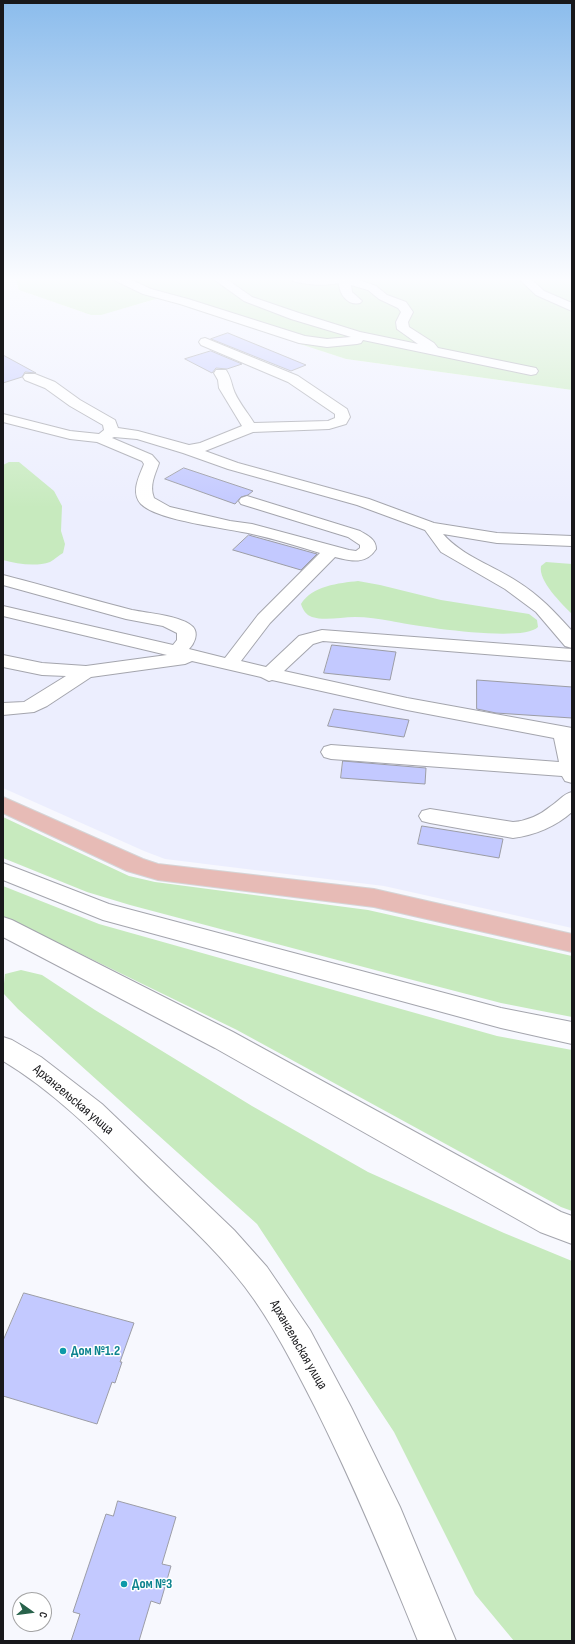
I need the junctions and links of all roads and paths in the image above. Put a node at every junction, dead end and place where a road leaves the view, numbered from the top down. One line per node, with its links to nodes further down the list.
1 (235, 355): 7 (street)
2 (452, 355): 3 (street)
3 (531, 371)
4 (221, 373): 7 (street)
5 (30, 377): 8 (street)
6 (3, 418): 8 (street)
7 (250, 428): 9 (street)
8 (106, 435): 9 (street); 13 (street)
9 (188, 450): 11 (street)
10 (247, 501): 13 (street)
11 (431, 527): 12 (street); 16 (street)
12 (572, 541)
13 (331, 551): 21 (street)
14 (3, 580): 17 (street)
15 (3, 611): 17 (street)
16 (572, 642)
17 (178, 651): 19 (street)
18 (572, 655): 23 (street)
19 (198, 657): 21 (street); 22 (street)
20 (3, 661): 22 (street)
21 (229, 665): 23 (street)
22 (86, 672): 24 (street)
23 (269, 675): 25 (street)
24 (3, 708)
25 (567, 734): 27 (street)
26 (331, 752): 27 (street)
27 (571, 773)
28 (572, 799): 30 (street)
29 (3, 804): 33 (main road)
30 (430, 816)
31 (3, 871): 34 (street)
32 (3, 926): 36 (street)
33 (572, 943)
34 (572, 1033)
35 (3, 1048): 37 (street, Архангельская улица)
36 (572, 1230)
37 (437, 1641)

